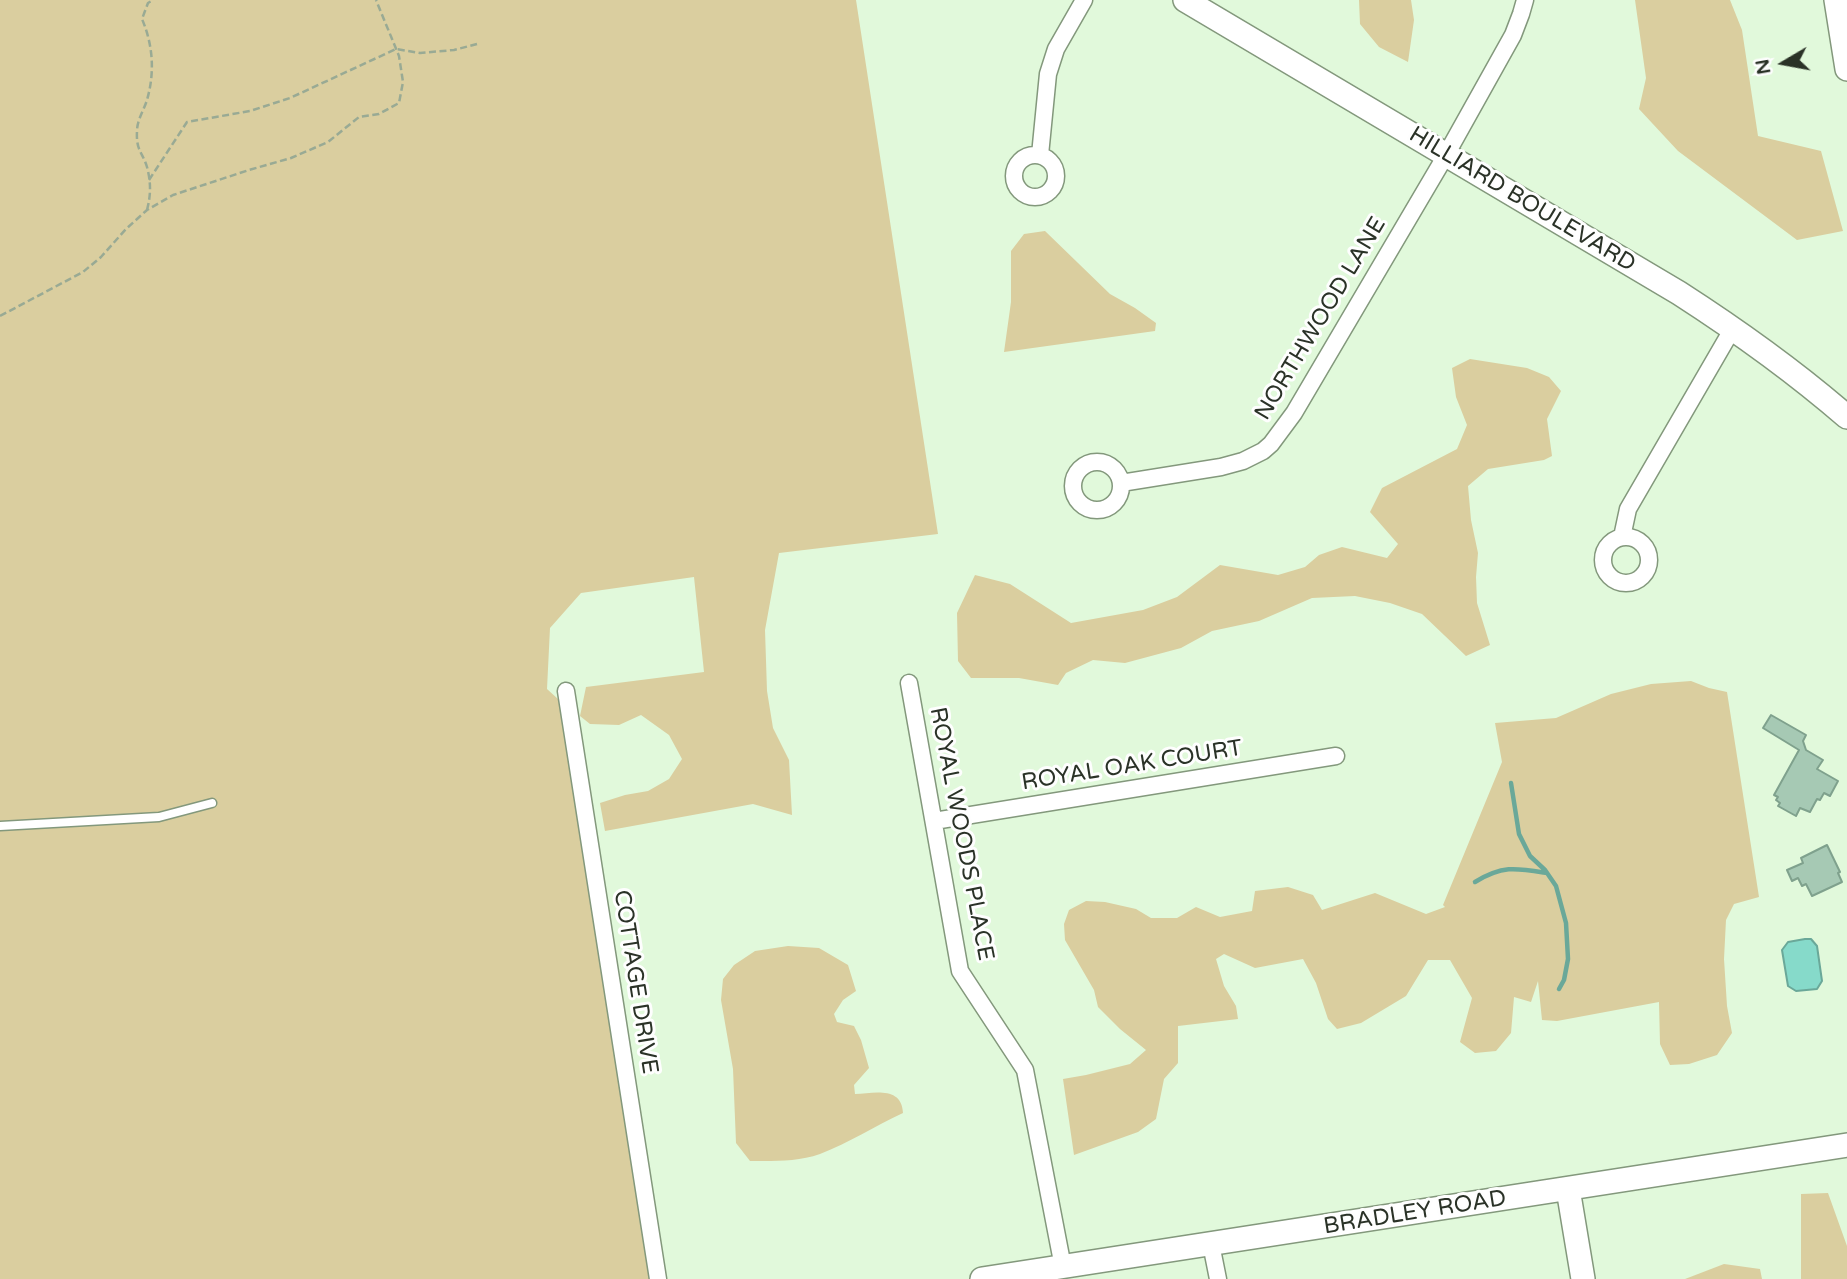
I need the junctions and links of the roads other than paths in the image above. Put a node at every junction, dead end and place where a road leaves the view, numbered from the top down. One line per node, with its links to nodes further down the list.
1 (1084, 0): 6 (street)
2 (1185, 0): 7 (street, HILLIARD BOULEVARD)
3 (1525, 0): 7 (street, NORTHWOOD LANE)
4 (1836, 0): 5 (street)
5 (1847, 69)
6 (1040, 155)
7 (1446, 155): 8 (street, HILLIARD BOULEVARD); 10 (street, NORTHWOOD LANE)
8 (1733, 328): 9 (street, HILLIARD BOULEVARD); 11 (street)
9 (1847, 417)
10 (1121, 483)
11 (1622, 537)
12 (909, 683): 16 (street, ROYAL WOODS PLACE)
13 (566, 691): 22 (street, COTTAGE DRIVE)
14 (1336, 756): 16 (street, ROYAL OAK COURT)
15 (212, 803): 17 (lane)
16 (934, 821): 21 (street, ROYAL WOODS PLACE)
17 (0, 826)
18 (1847, 1145): 19 (street, BRADLEY ROAD)
19 (1568, 1189): 20 (street, BRADLEY ROAD); 25 (street)
20 (1211, 1244): 21 (street, BRADLEY ROAD); 24 (street)
21 (1063, 1267): 23 (street, BRADLEY ROAD)
22 (658, 1279)
23 (982, 1279)
24 (1218, 1279)
25 (1583, 1279)

